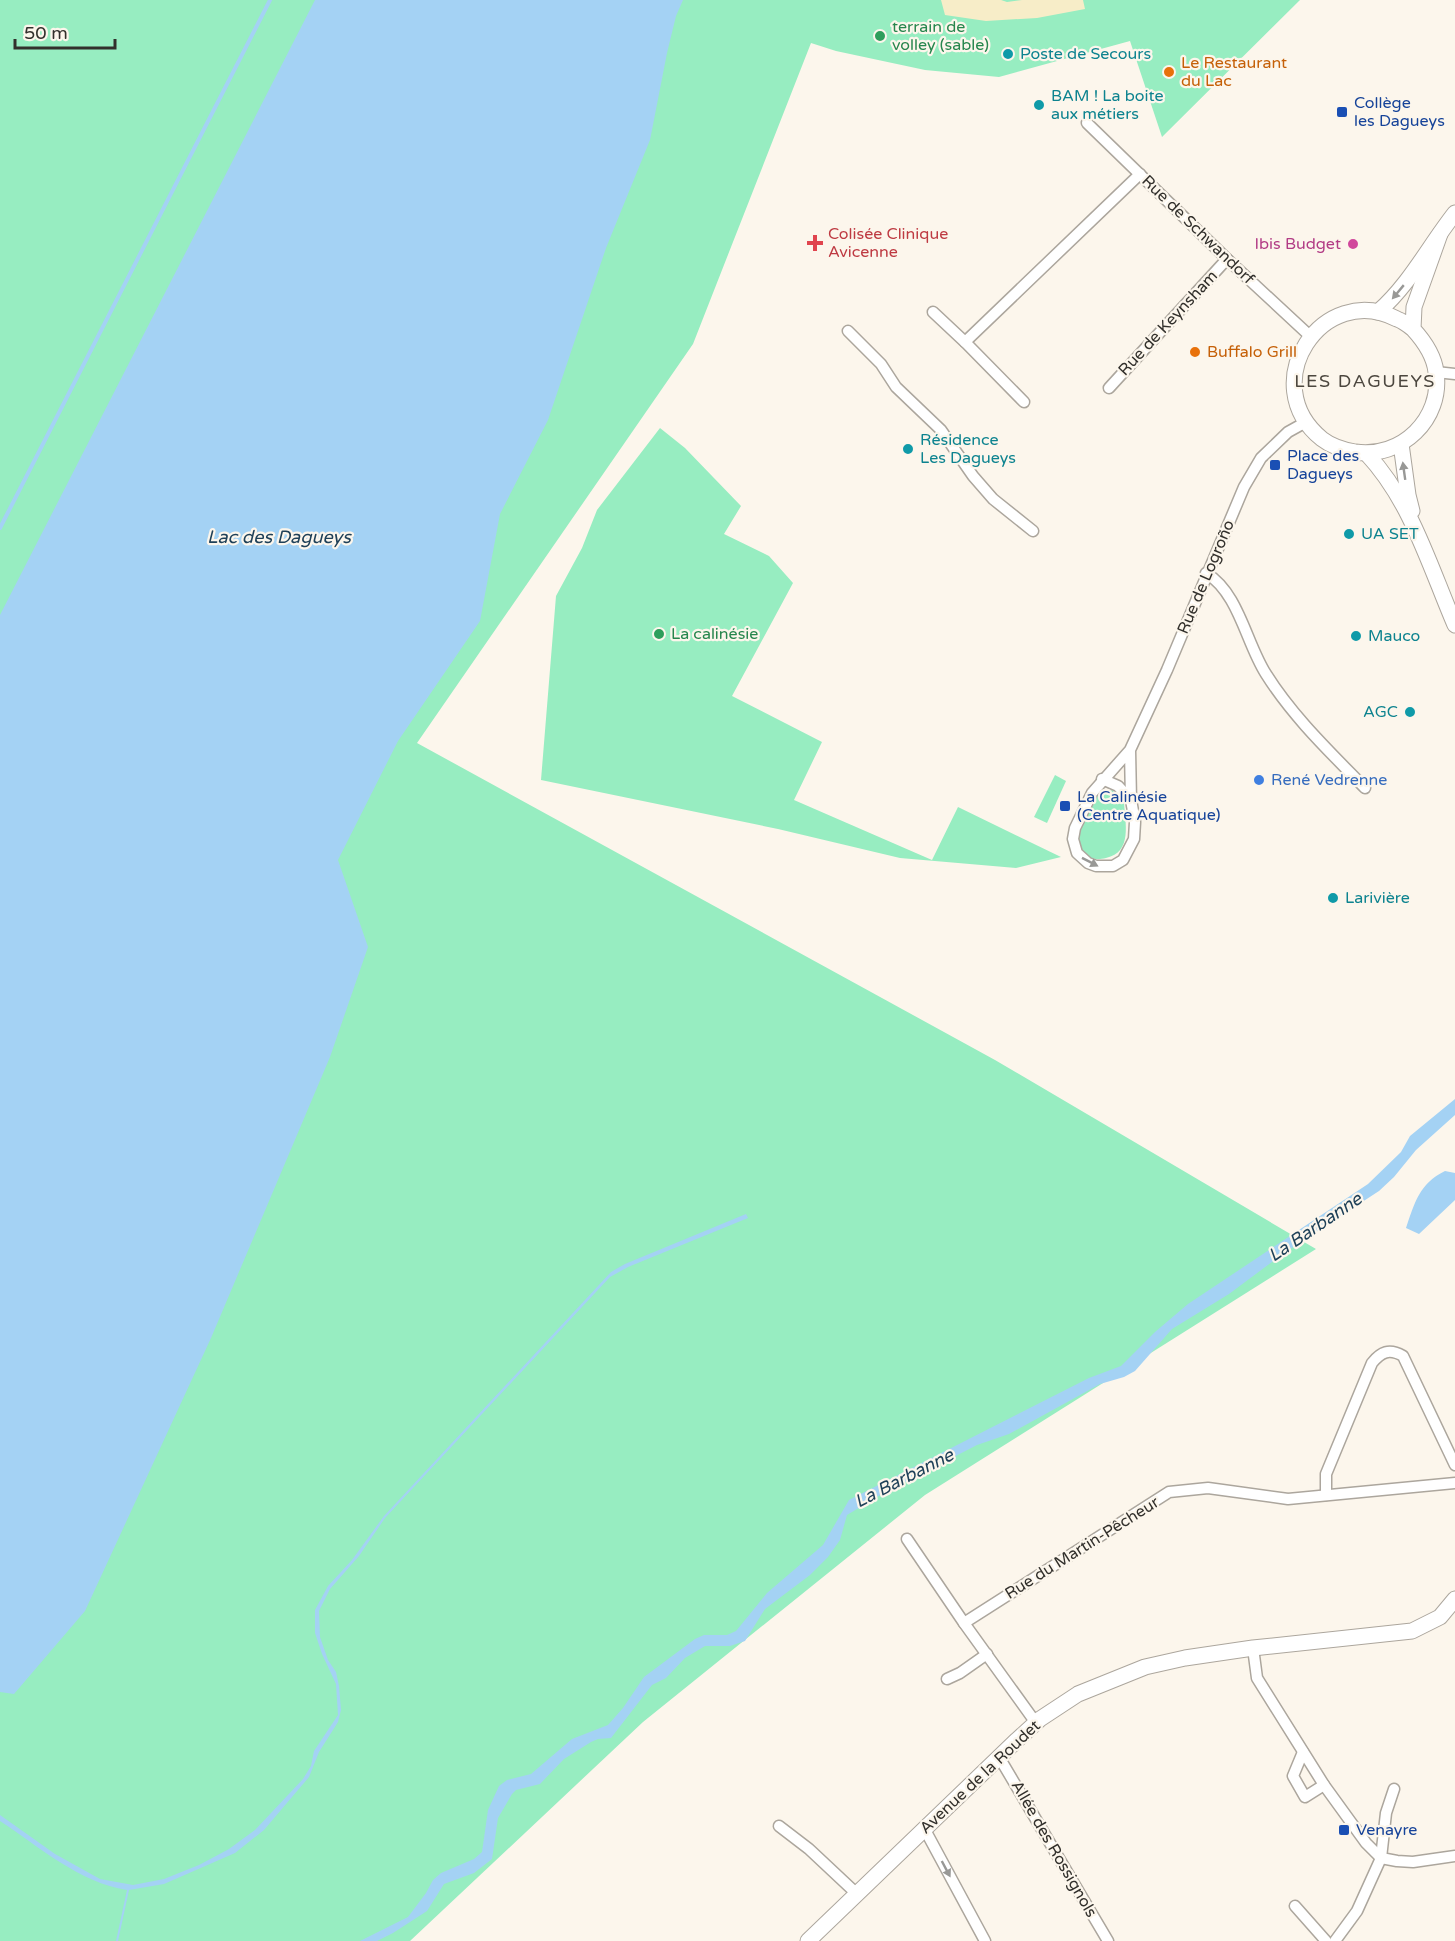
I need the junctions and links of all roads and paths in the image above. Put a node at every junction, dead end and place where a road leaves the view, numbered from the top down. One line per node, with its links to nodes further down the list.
1 (1087, 123): 2 (street, Rue de Schwandorf)
2 (1140, 174): 5 (street, Rue de Schwandorf); 11 (street)
3 (1455, 213): 4 (main road)
4 (1440, 234): 7 (main road, one-way to 7); 8 (main road)
5 (1227, 259): 10 (street, Rue de Schwandorf); 14 (street, Rue de Keynsham)
6 (933, 312): 11 (street)
7 (1378, 312): 8 (main road); 10 (main road)
8 (1413, 329): 12 (main road)
9 (848, 331): 19 (street)
10 (1310, 336): 16 (main road)
11 (965, 342): 15 (street)
12 (1436, 372): 13 (street); 17 (main road)
13 (1455, 374)
14 (1109, 388)
15 (1024, 402)
16 (1306, 422): 18 (main road); 21 (street, Rue de Logroño)
17 (1401, 444): 18 (main road); 20 (main road, one-way to 17)
18 (1367, 454): 20 (main road)
19 (1033, 531)
20 (1419, 537): 22 (main road)
21 (1206, 573): 23 (street, Rue de Logroño); 25 (street)
22 (1455, 625)
23 (1130, 750): 24 (street, Rue de Logroño); 26 (street, Rue de Logroño)
24 (1102, 779): 26 (street); 26 (street, Rue de Logroño, one-way to 26)
25 (1365, 788)
26 (1131, 800)
27 (1455, 1465): 29 (street)
28 (1455, 1483): 29 (street, Rue du Martin-Pêcheur)
29 (1326, 1495): 32 (street, Rue du Martin-Pêcheur)
30 (907, 1539): 32 (street)
31 (1455, 1599): 33 (main road, Avenue de la Roudet)
32 (964, 1623): 34 (street)
33 (1253, 1648): 36 (main road, Avenue de la Roudet); 37 (street)
34 (987, 1654): 35 (street); 36 (street)
35 (947, 1679)
36 (1036, 1723): 38 (main road, Avenue de la Roudet)
37 (1303, 1752): 39 (street); 39 (street)
38 (999, 1756): 42 (main road, Avenue de la Roudet); 49 (street, Allée des Rossignols)
39 (1324, 1785): 44 (street)
40 (1394, 1790): 44 (street)
41 (779, 1826): 45 (street)
42 (924, 1828): 45 (main road, Avenue de la Roudet); 48 (street, one-way to 48)
43 (1455, 1856): 44 (street)
44 (1381, 1858): 51 (street)
45 (857, 1894): 47 (main road, Avenue de la Roudet)
46 (1295, 1906): 50 (street)
47 (808, 1941)
48 (985, 1941)
49 (1108, 1941)
50 (1326, 1941)
51 (1335, 1941)

